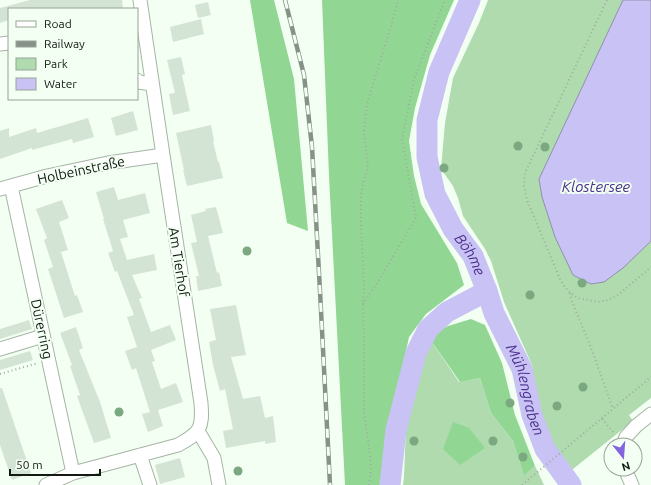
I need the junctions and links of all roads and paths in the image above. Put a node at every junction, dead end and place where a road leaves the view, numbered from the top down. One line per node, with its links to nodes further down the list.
1 (140, 0): 5 (street, Am Tierhof)
2 (398, 0): 12 (path)
3 (445, 0): 12 (path)
4 (607, 0): 11 (path)
5 (141, 35): 7 (street, Am Tierhof)
6 (138, 82): 7 (street)
7 (152, 84): 8 (street, Am Tierhof)
8 (162, 155): 9 (street, Holbeinstraße); 21 (street, Am Tierhof)
9 (6, 187): 13 (street, Dürerring)
10 (651, 267): 11 (path)
11 (570, 293): 18 (path)
12 (363, 305): 29 (path)
13 (43, 336): 14 (street); 15 (street, Dürerring)
14 (0, 349)
15 (48, 360): 16 (path); 25 (street, Dürerring)
16 (0, 374)
17 (651, 377): 18 (path)
18 (613, 409): 20 (path)
19 (651, 414): 23 (street)
20 (602, 418): 22 (path); 30 (path)
21 (198, 430): 24 (street); 28 (street)
22 (614, 433)
23 (626, 437)
24 (140, 455): 25 (street); 27 (street)
25 (73, 473): 26 (street)
26 (46, 485)
27 (150, 485)
28 (219, 485)
29 (369, 485)
30 (522, 485)

